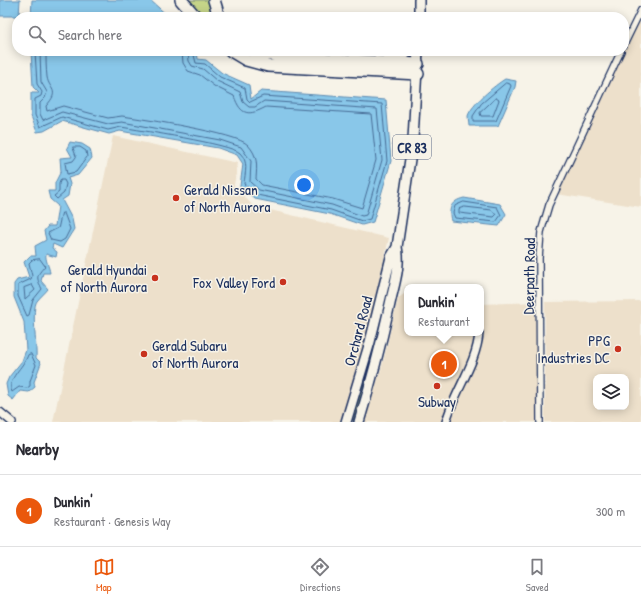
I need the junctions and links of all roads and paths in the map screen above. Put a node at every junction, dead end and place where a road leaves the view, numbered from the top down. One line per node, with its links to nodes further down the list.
1 (181, 0): 5 (highway)
2 (214, 0): 6 (highway)
3 (420, 0): 7 (main road)
4 (641, 10): 8 (street)
5 (192, 12)
6 (218, 12)
7 (419, 12)
8 (629, 35)
9 (239, 56): 15 (highway)
10 (281, 56): 14 (highway)
11 (403, 56): 14 (highway)
12 (418, 56): 15 (main road, Orchard Road / CR 83)
13 (619, 56): 23 (street, Deerpath Road)
14 (387, 62): 15 (highway)
15 (418, 69): 16 (main road, Orchard Road / CR 83)
16 (397, 247): 20 (main road, Orchard Road / CR 83); 21 (main road, Orchard Road / CR 83)
17 (478, 336): 22 (street)
18 (0, 412): 19 (street)
19 (12, 422)
20 (346, 422)
21 (359, 422)
22 (446, 422)
23 (540, 422)

